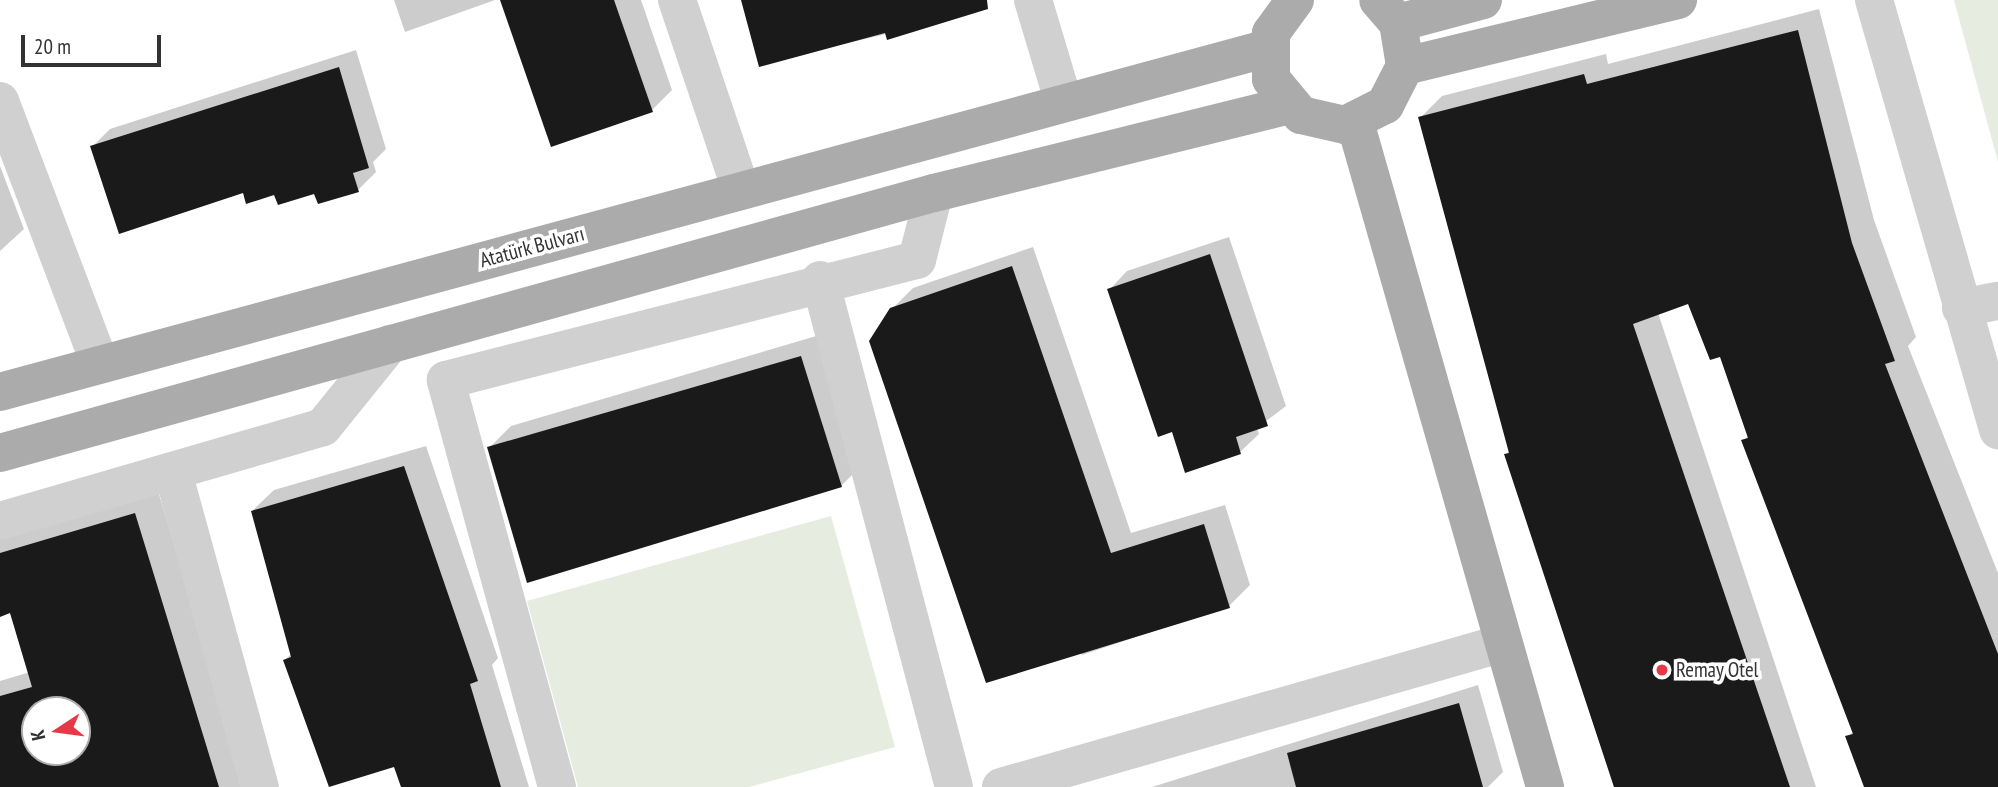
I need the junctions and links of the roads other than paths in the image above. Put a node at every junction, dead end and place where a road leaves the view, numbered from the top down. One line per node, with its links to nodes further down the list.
1 (677, 0): 14 (street)
2 (1033, 0): 10 (street)
3 (1295, 0): 8 (main road)
4 (1483, 0): 7 (main road)
5 (1678, 0): 9 (main road)
6 (1874, 0): 18 (street)
7 (1388, 11): 9 (main road)
8 (1269, 48): 10 (main road, Atatürk Bulvarı); 12 (main road)
9 (1405, 66): 13 (main road)
10 (1063, 100): 14 (main road, Atatürk Bulvarı)
11 (0, 101): 20 (street)
12 (1290, 105): 13 (main road); 15 (main road)
13 (1355, 122): 26 (main road)
14 (741, 190): 20 (main road, Atatürk Bulvarı)
15 (934, 193): 16 (street); 19 (main road)
16 (820, 280): 28 (street); 29 (street)
17 (1998, 300): 18 (street)
18 (1961, 308): 22 (street)
19 (390, 344): 23 (main road); 24 (street)
20 (100, 363): 21 (main road, Atatürk Bulvarı)
21 (0, 392)
22 (1998, 430)
23 (0, 453)
24 (173, 472): 25 (street); 27 (street)
25 (0, 521)
26 (1500, 643): 30 (street); 31 (main road)
27 (260, 787)
28 (557, 787)
29 (954, 787)
30 (1001, 787)
31 (1545, 787)

